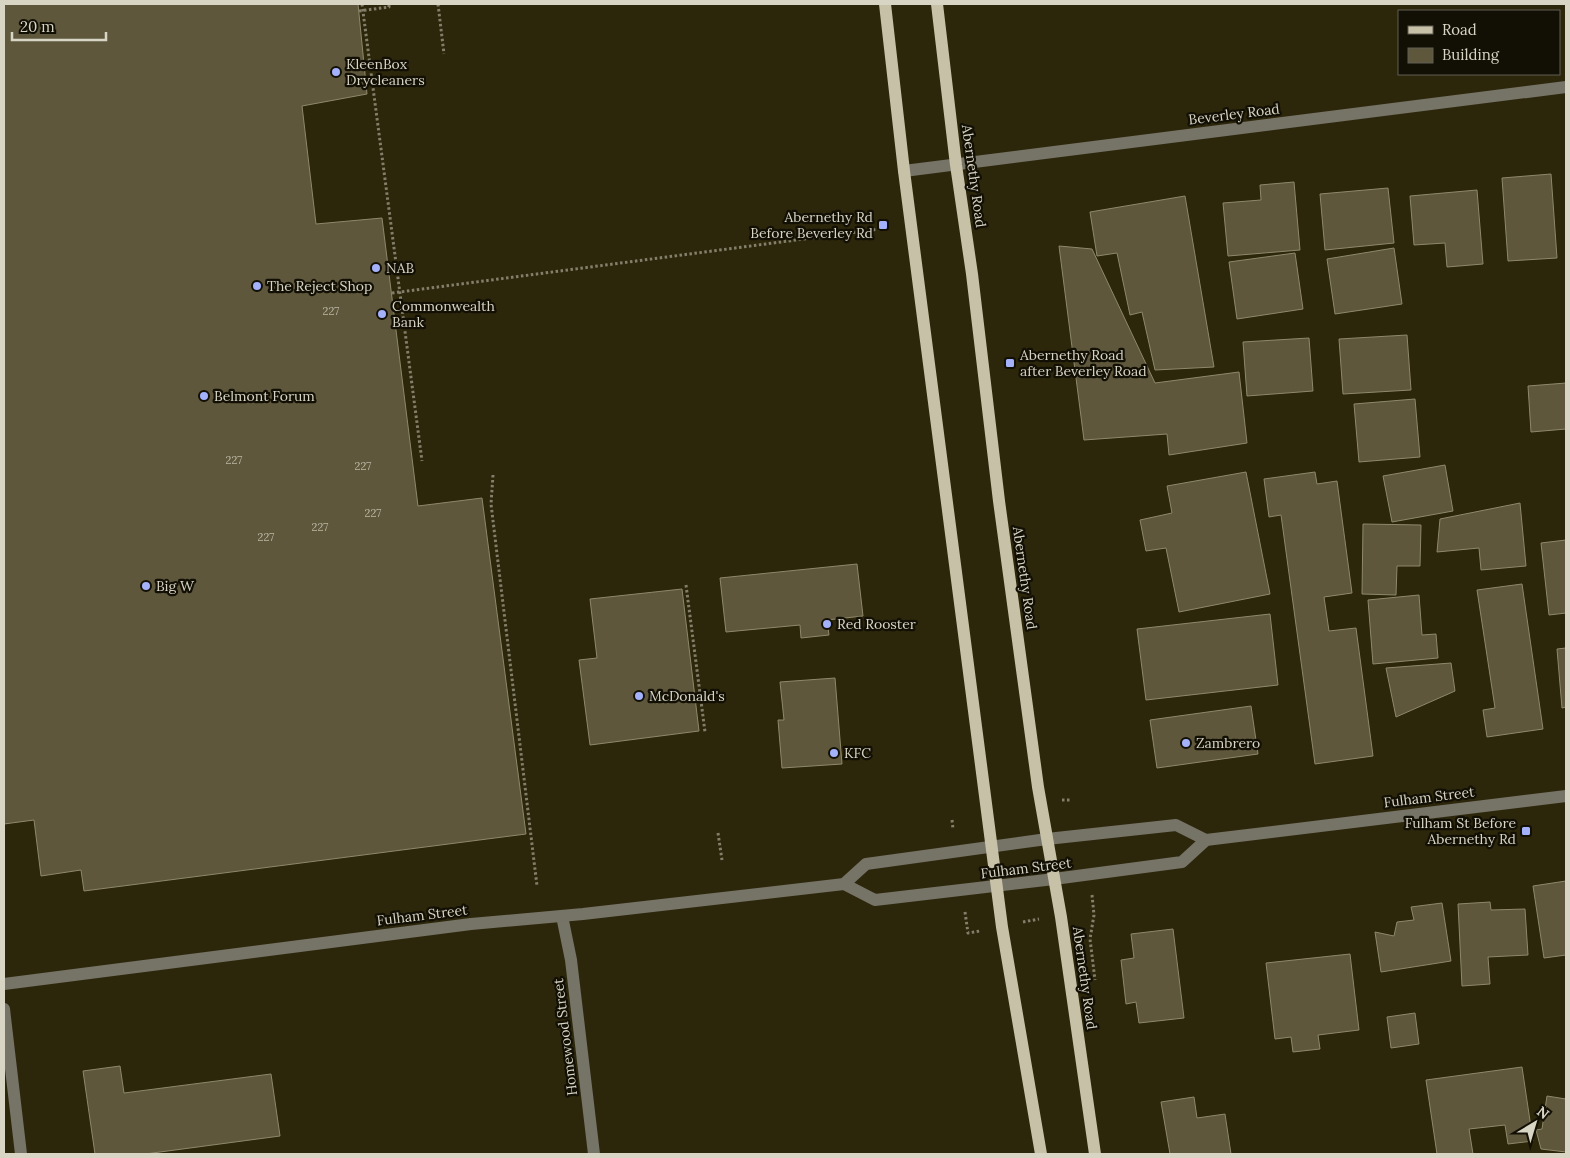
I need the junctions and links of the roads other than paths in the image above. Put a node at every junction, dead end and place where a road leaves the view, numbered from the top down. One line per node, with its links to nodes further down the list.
1 (885, 4): 5 (main road)
2 (938, 4): 4 (main road, Abernethy Road)
3 (1566, 87): 4 (street, Beverley Road)
4 (956, 165): 5 (street, Beverley Road); 7 (main road, Abernethy Road)
5 (904, 171): 9 (main road)
6 (1566, 796): 8 (street, Fulham Street)
7 (1047, 839): 8 (street, Fulham Street); 9 (street, Fulham Street); 10 (main road, Abernethy Road)
8 (1206, 840): 10 (street, Fulham Street)
9 (992, 846): 11 (street, Fulham Street); 12 (main road)
10 (1054, 879): 12 (street, Fulham Street); 19 (main road, Abernethy Road)
11 (844, 884): 12 (street, Fulham Street); 13 (street, Fulham Street)
12 (997, 886): 18 (main road)
13 (562, 916): 14 (street, Fulham Street); 17 (street, Homewood Street)
14 (4, 984)
15 (4, 1009): 16 (street)
16 (20, 1154)
17 (594, 1154)
18 (1041, 1154)
19 (1095, 1154)

